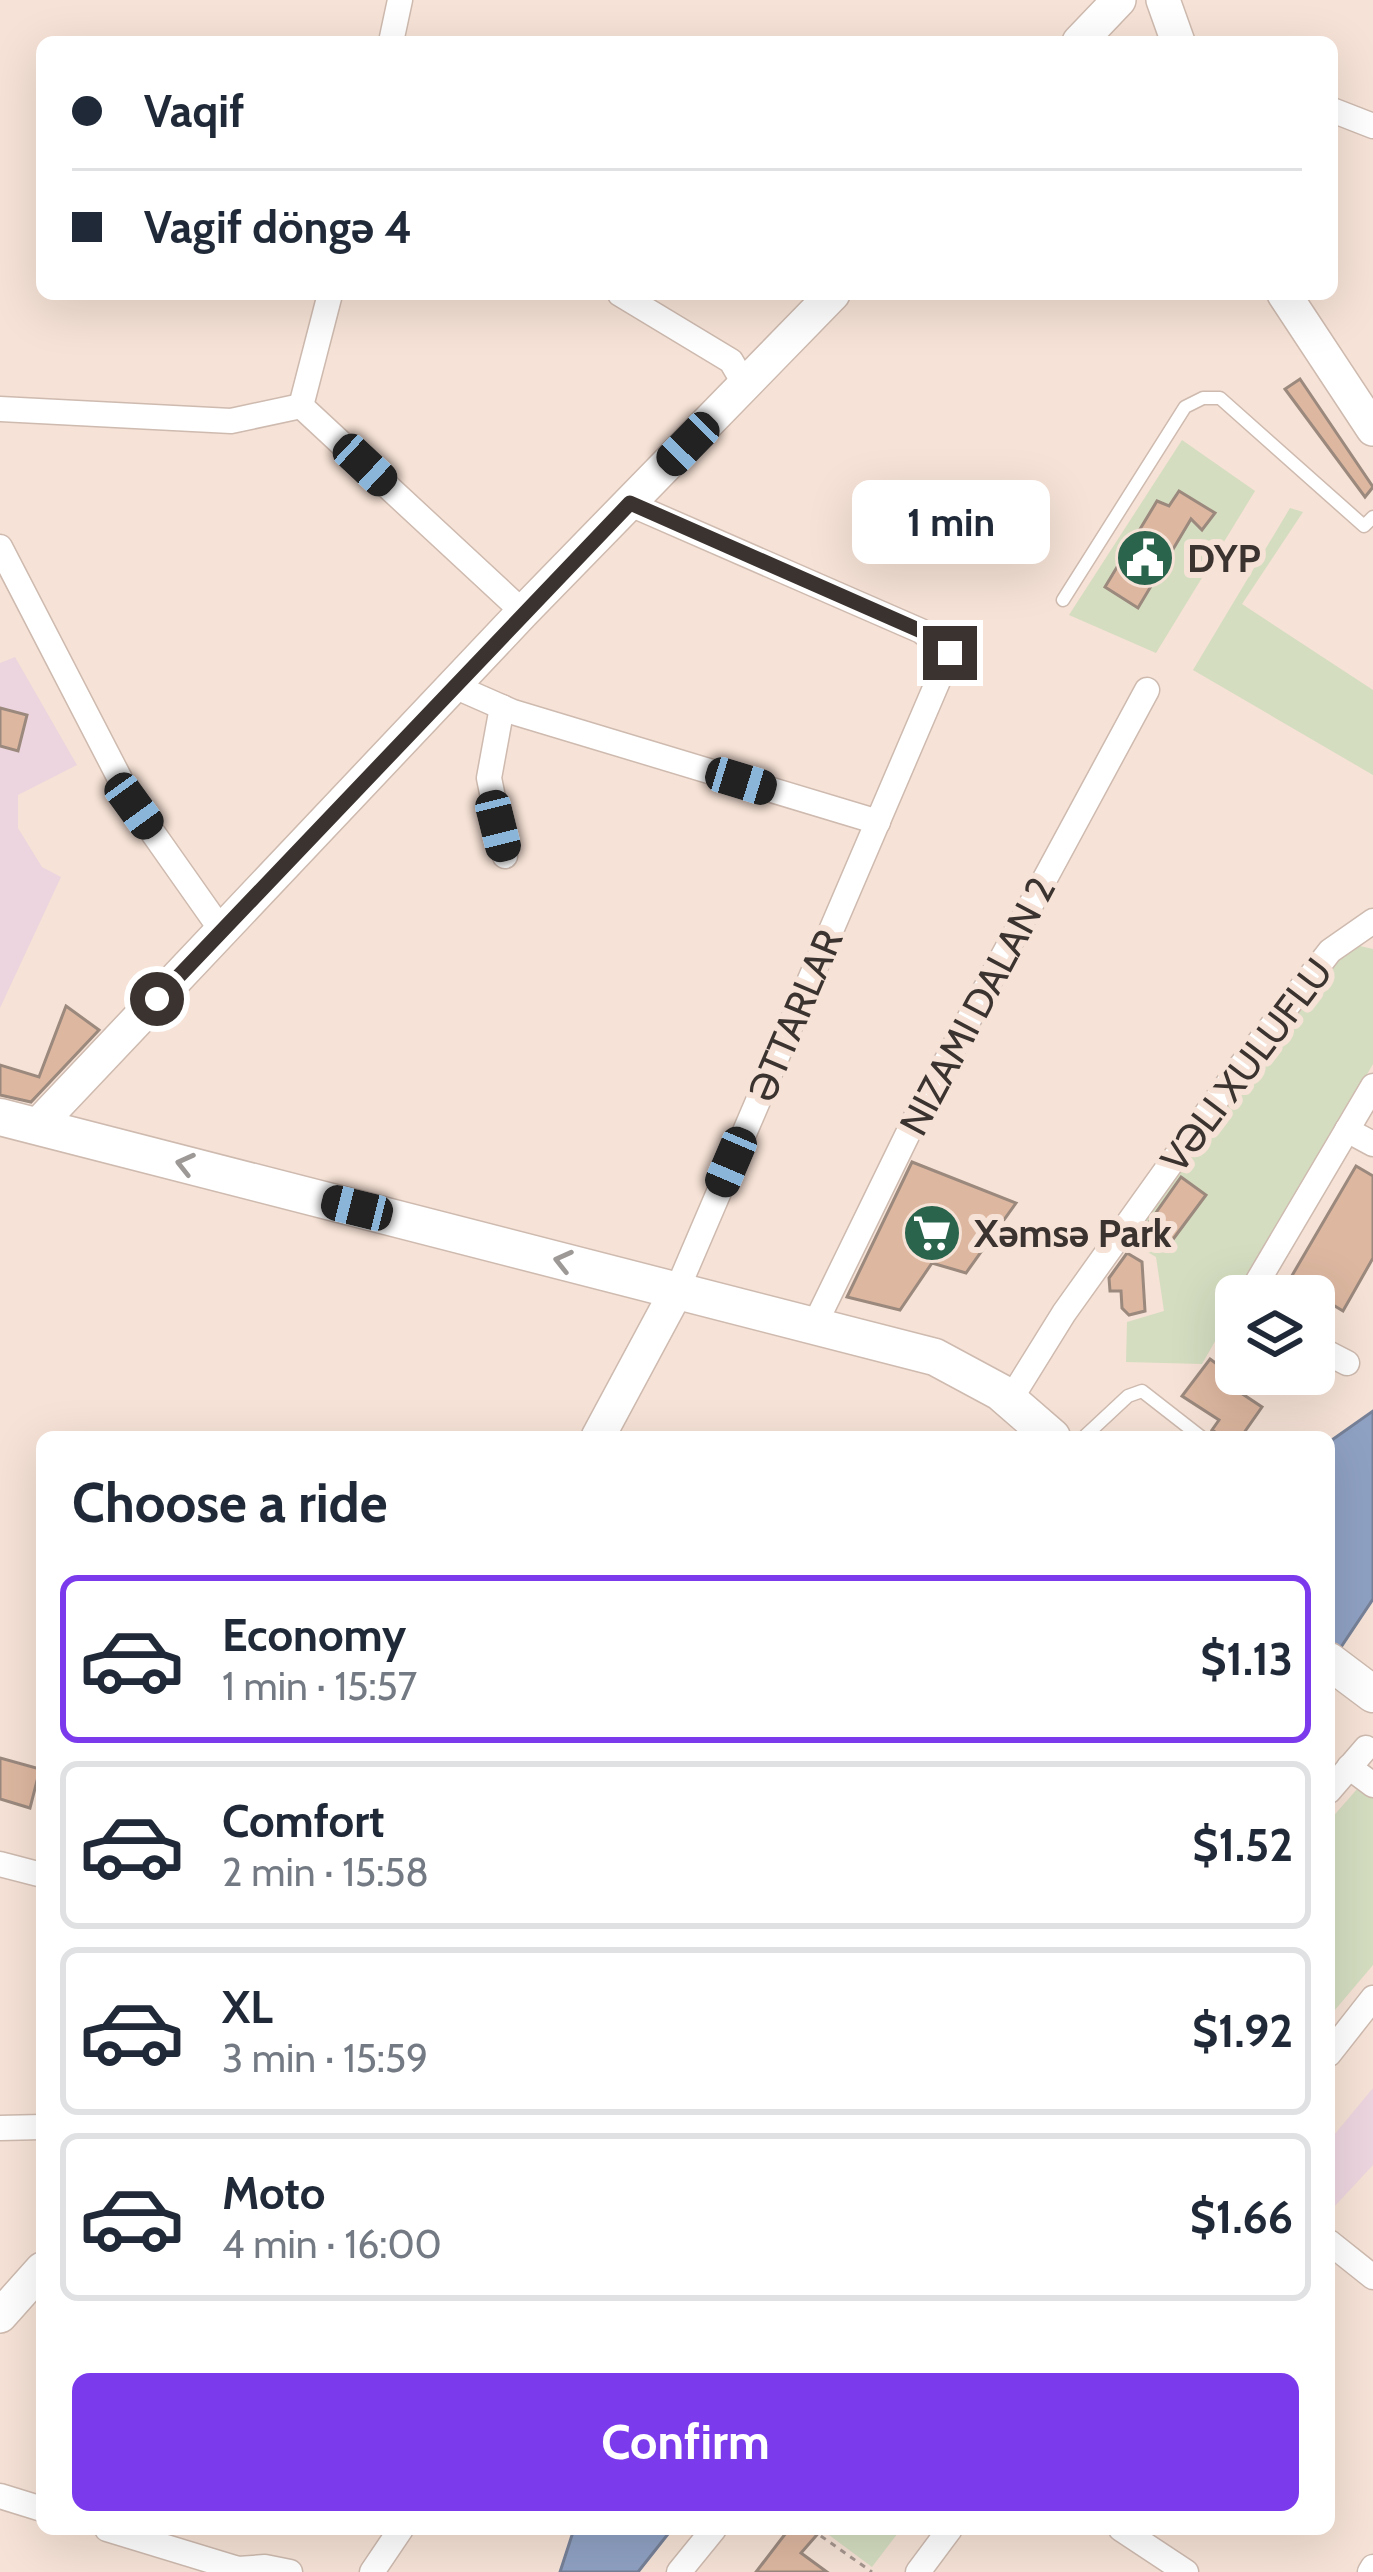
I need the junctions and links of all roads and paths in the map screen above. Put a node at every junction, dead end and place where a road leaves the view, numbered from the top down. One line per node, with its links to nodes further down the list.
1 (400, 0): 4 (street)
2 (1119, 0): 5 (street)
3 (1162, 0): 6 (street)
4 (392, 36)
5 (1084, 36)
6 (1176, 36)
7 (1338, 112): 8 (street)
8 (1373, 126)
9 (328, 300): 14 (street)
10 (630, 300): 13 (street)
11 (827, 300): 13 (street)
12 (1288, 300): 16 (street)
13 (745, 385): 17 (street)
14 (302, 406): 15 (street); 21 (street)
15 (0, 409)
16 (1373, 429)
17 (630, 503): 21 (street); 25 (street, ƏTTARLAR)
18 (1370, 525): 20 (lane)
19 (0, 547): 28 (street)
20 (1064, 600)
21 (524, 612): 22 (street)
22 (454, 686): 24 (street); 28 (street)
23 (1147, 690): 36 (street, NIZAMI DALAN 2)
24 (502, 707): 25 (street); 26 (street)
25 (878, 822): 35 (street, ƏTTARLAR)
26 (505, 856)
27 (1373, 921): 39 (street, VƏLI XULUFLU)
28 (222, 931): 31 (street)
29 (1373, 1086): 32 (street)
30 (0, 1117): 31 (main road)
31 (37, 1126): 35 (main road, one-way to 31)
32 (1347, 1130): 33 (street); 34 (street)
33 (1373, 1144)
34 (1261, 1275)
35 (676, 1290): 36 (main road); 40 (street, ƏTTARLAR)
36 (814, 1326): 39 (main road)
37 (1335, 1358): 38 (street)
38 (1346, 1364)
39 (1010, 1400): 41 (main road)
40 (601, 1431)
41 (1045, 1431)
42 (1090, 1431): 43 (lane)
43 (1193, 1431)
44 (1335, 1784): 45 (street)
45 (1373, 1785)
46 (0, 1864): 47 (street)
47 (36, 1873)
48 (1373, 1998): 49 (street)
49 (1335, 2046)
50 (36, 2127): 51 (street)
51 (0, 2128)
52 (1335, 2247): 54 (street)
53 (36, 2276): 55 (street)
54 (1373, 2277)
55 (0, 2316)
56 (0, 2497): 57 (street)
57 (36, 2507)
58 (397, 2535): 66 (street)
59 (709, 2535): 67 (street)
60 (820, 2535): 68 (path)
61 (946, 2535): 69 (street)
62 (1130, 2535): 70 (street)
63 (158, 2536): 64 (street)
64 (253, 2569): 65 (street)
65 (290, 2572)
66 (373, 2572)
67 (679, 2572)
68 (872, 2572)
69 (918, 2572)
70 (1186, 2572)

